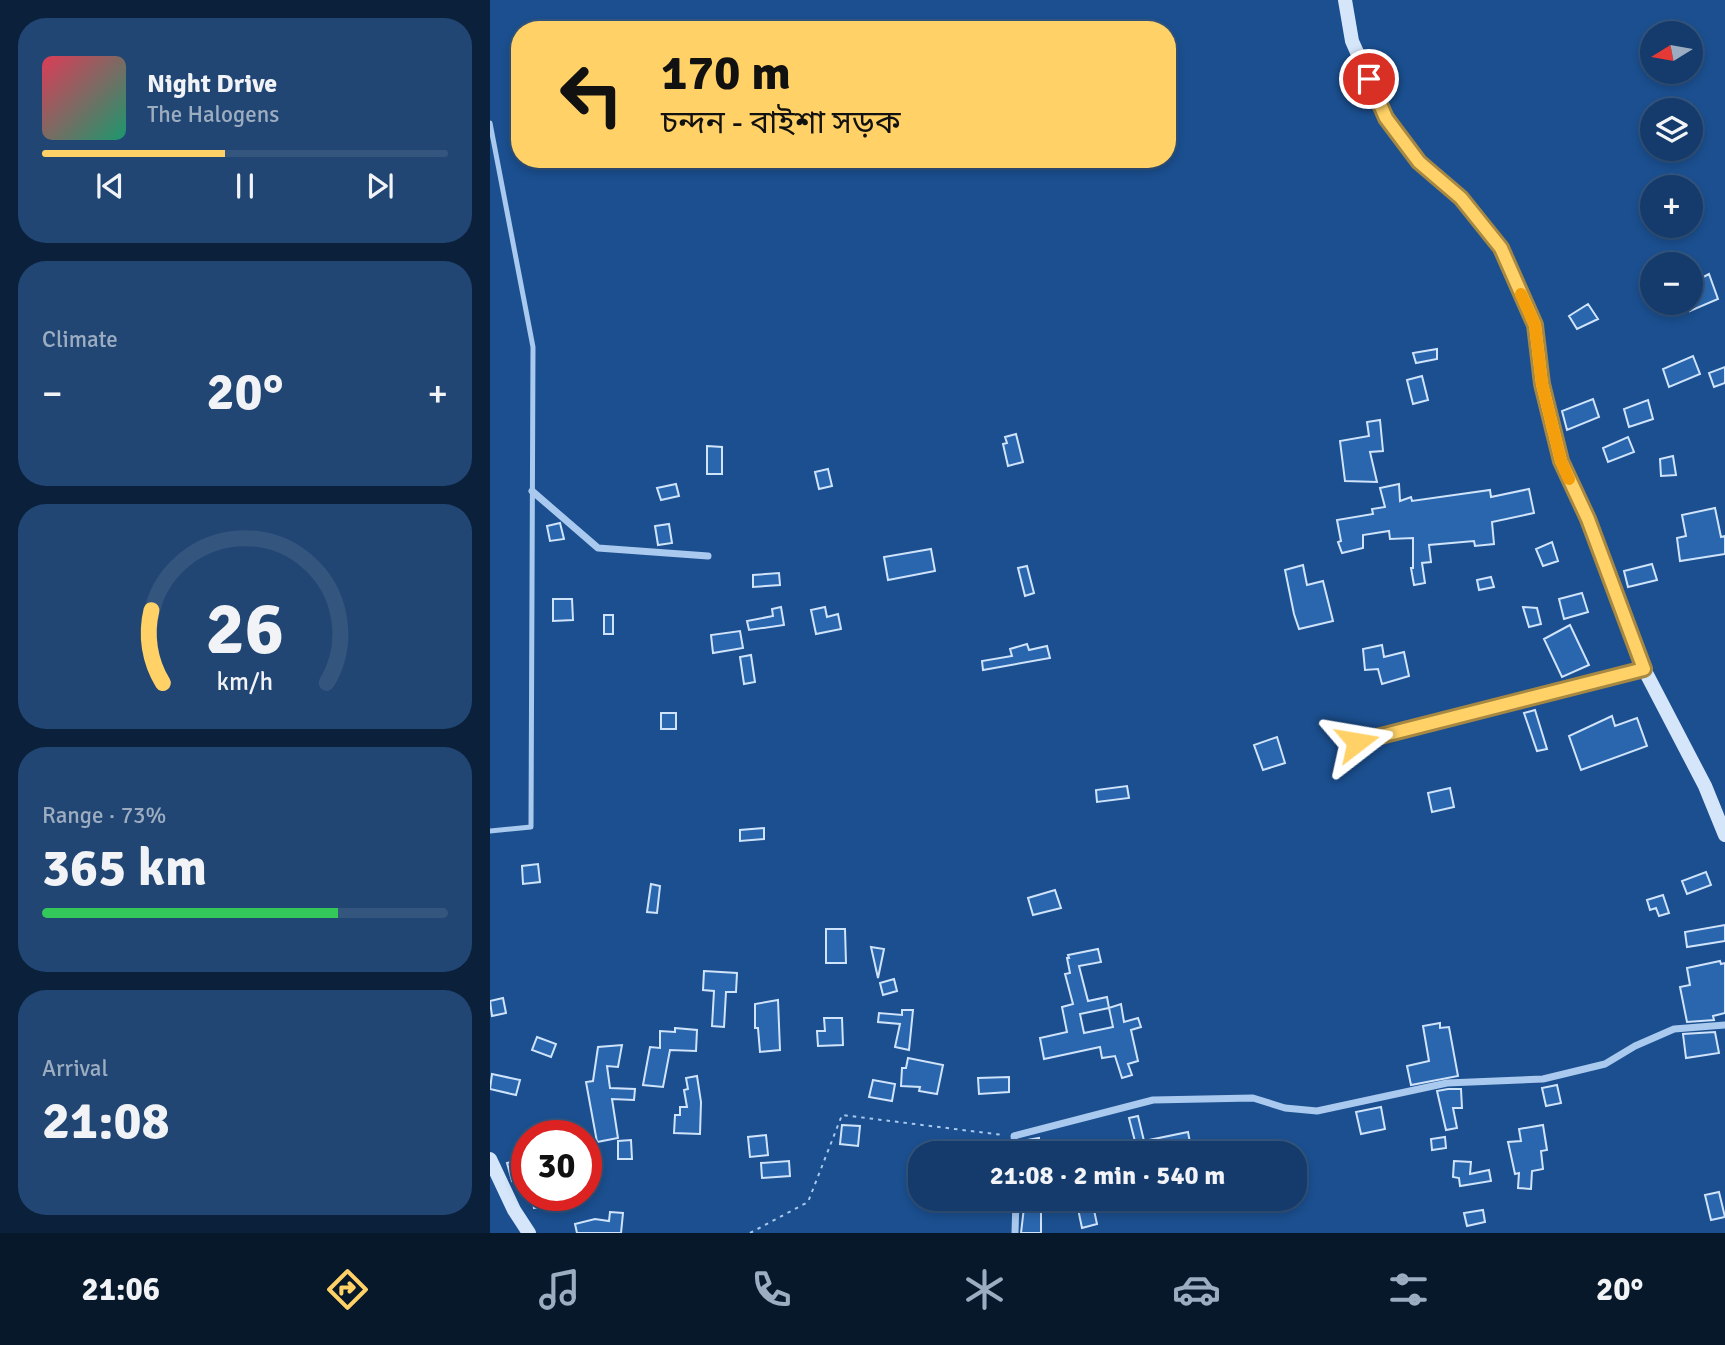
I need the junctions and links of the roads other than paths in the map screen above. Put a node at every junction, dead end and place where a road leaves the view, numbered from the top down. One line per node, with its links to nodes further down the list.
1 (1345, 0): 5 (main road)
2 (490, 123): 3 (lane)
3 (533, 491): 4 (street); 7 (lane)
4 (708, 556)
5 (1644, 669): 6 (street); 8 (main road)
6 (1357, 742)
7 (490, 831)
8 (1725, 835)
9 (1725, 1025): 10 (street)
10 (1015, 1141)
11 (490, 1159): 13 (main road)
12 (1016, 1211): 14 (street)
13 (529, 1233)
14 (1016, 1233)

